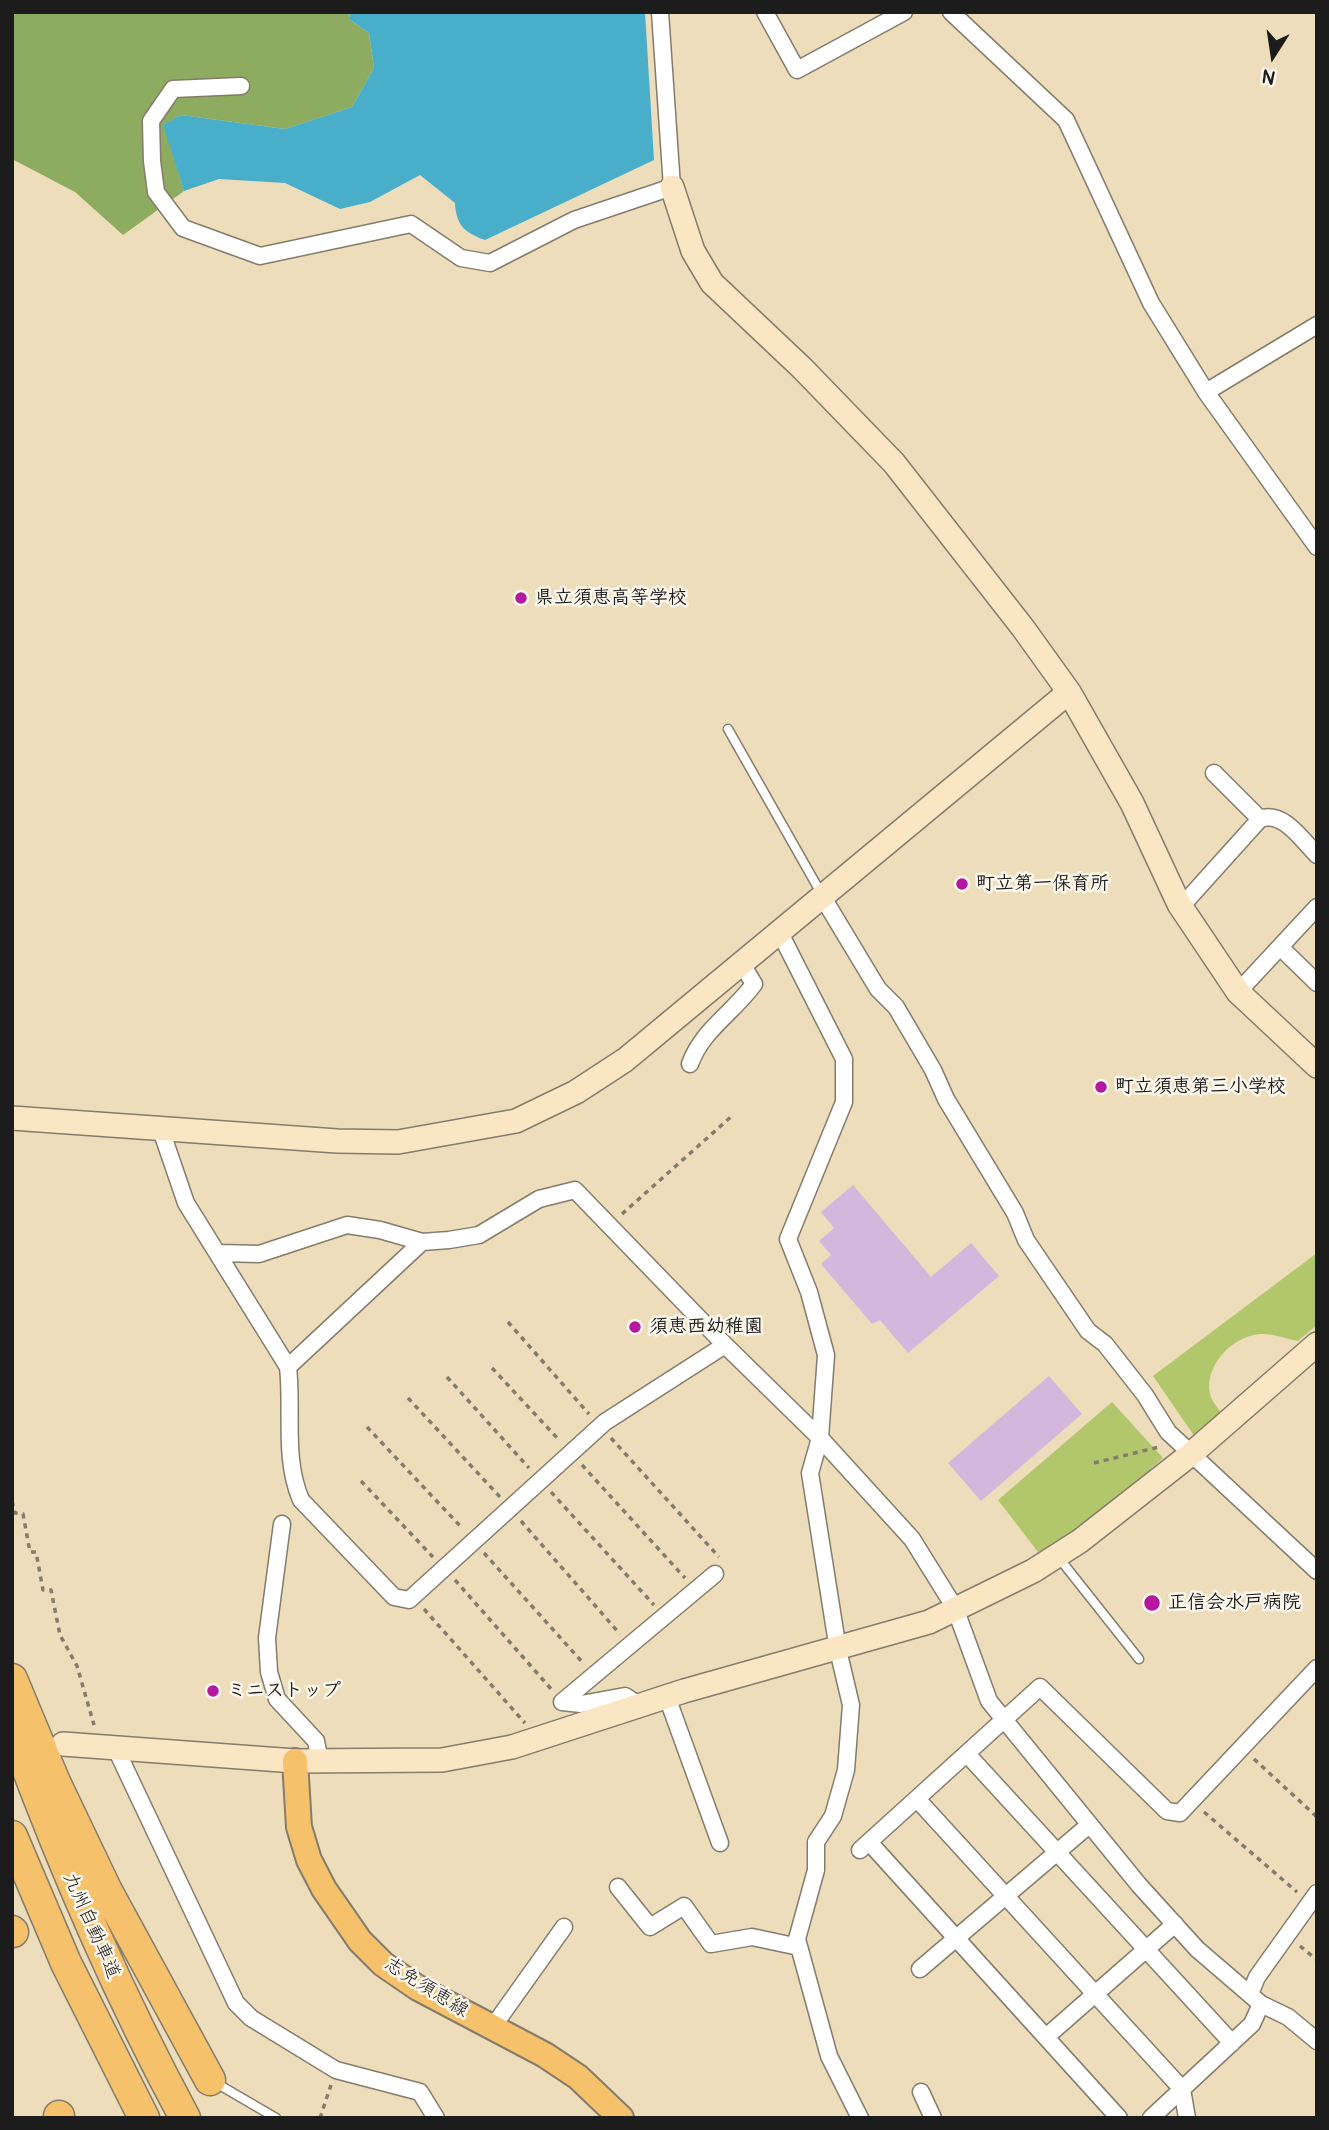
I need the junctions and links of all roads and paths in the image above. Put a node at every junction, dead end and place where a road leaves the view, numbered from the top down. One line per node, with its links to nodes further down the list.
1 (660, 12): 6 (street)
2 (765, 12): 3 (street)
3 (904, 12)
4 (951, 12): 8 (street)
5 (241, 86): 6 (street)
6 (672, 187): 10 (street)
7 (1317, 325): 8 (street)
8 (1206, 393): 9 (street)
9 (1317, 547)
10 (1069, 692): 15 (street); 16 (street)
11 (727, 729): 15 (lane)
12 (1214, 773): 13 (street)
13 (1260, 820): 14 (street); 16 (street)
14 (1317, 855)
15 (822, 896): 18 (street); 43 (street)
16 (1179, 904): 22 (street)
17 (1317, 907): 19 (street)
18 (779, 931): 20 (street); 40 (street)
19 (1280, 947): 21 (street); 22 (street)
20 (742, 964): 23 (street); 27 (street)
21 (1317, 983)
22 (1238, 992): 24 (street)
23 (690, 1064)
24 (1317, 1066)
25 (733, 1115): 28 (path)
26 (12, 1118): 27 (street)
27 (160, 1127): 30 (street)
28 (610, 1225): 29 (street); 33 (street)
29 (422, 1242): 30 (street); 34 (street)
30 (220, 1253): 34 (street)
31 (508, 1322): 38 (path)
32 (1317, 1344): 43 (street)
33 (724, 1345): 38 (street); 40 (street)
34 (288, 1367): 56 (street)
35 (492, 1368): 42 (path)
36 (447, 1377): 45 (path)
37 (408, 1398): 48 (path)
38 (600, 1426): 42 (street); 53 (path)
39 (368, 1427): 50 (path)
40 (820, 1438): 57 (street); 60 (street)
41 (1159, 1447): 44 (path)
42 (570, 1453): 45 (street); 55 (path)
43 (1191, 1454): 51 (street); 54 (street)
44 (1094, 1463)
45 (540, 1480): 48 (street); 58 (path)
46 (361, 1481): 52 (path)
47 (12, 1501): 72 (path)
48 (510, 1508): 50 (street); 59 (path)
49 (282, 1524): 76 (street)
50 (474, 1541): 52 (street); 63 (path)
51 (1057, 1556): 57 (street); 61 (lane)
52 (444, 1568): 56 (street); 66 (path)
53 (719, 1568): 55 (street)
54 (1317, 1571)
55 (696, 1590): 58 (street)
56 (413, 1597): 69 (path)
57 (955, 1608): 60 (street); 68 (street)
58 (665, 1617): 59 (street)
59 (631, 1646): 63 (street)
60 (838, 1650): 65 (street); 91 (street)
61 (1139, 1659)
62 (1317, 1668): 73 (street)
63 (595, 1676): 66 (street)
64 (12, 1679): 102 (highway)
65 (667, 1697): 67 (street); 82 (street)
66 (562, 1702): 67 (street)
67 (640, 1706): 76 (street)
68 (1004, 1722): 74 (street); 78 (street); 80 (street)
69 (526, 1724)
70 (12, 1728): 106 (highway, 九州自動車道)
71 (63, 1744): 72 (street)
72 (109, 1748): 75 (street); 101 (street)
73 (1241, 1748): 78 (street); 79 (path)
74 (967, 1754): 77 (street); 83 (street)
75 (295, 1760): 76 (street); 97 (main road, 志免須恵線)
76 (320, 1761)
77 (917, 1799): 85 (street); 90 (street)
78 (1191, 1801): 86 (path)
79 (1317, 1816)
80 (1089, 1825): 83 (street); 87 (street)
81 (12, 1836): 105 (highway, 九州自動車道)
82 (720, 1843)
83 (1057, 1852): 85 (street); 92 (street)
84 (618, 1887): 91 (street)
85 (1005, 1896): 90 (street); 95 (street)
86 (1313, 1898): 89 (street)
87 (1175, 1924): 92 (street); 96 (street)
88 (564, 1927): 97 (street)
89 (1287, 1935): 93 (path); 96 (street)
90 (956, 1938): 94 (street); 98 (street)
91 (799, 1947): 111 (street)
92 (1145, 1949): 95 (street); 100 (street)
93 (1317, 1960)
94 (920, 1969)
95 (1096, 1994): 98 (street); 103 (street)
96 (1255, 1999): 99 (street); 100 (street)
97 (492, 2028): 110 (main road, 志免須恵線)
98 (1046, 2037): 113 (street)
99 (1317, 2041)
100 (1232, 2043): 103 (street)
101 (336, 2070): 108 (path); 109 (street)
102 (210, 2080): 107 (lane)
103 (1182, 2089): 114 (street); 115 (street)
104 (921, 2092): 112 (street)
105 (144, 2118)
106 (185, 2118)
107 (276, 2118)
108 (320, 2118)
109 (436, 2118)
110 (621, 2118)
111 (860, 2118)
112 (933, 2118)
113 (1119, 2118)
114 (1151, 2118)
115 (1187, 2118)

